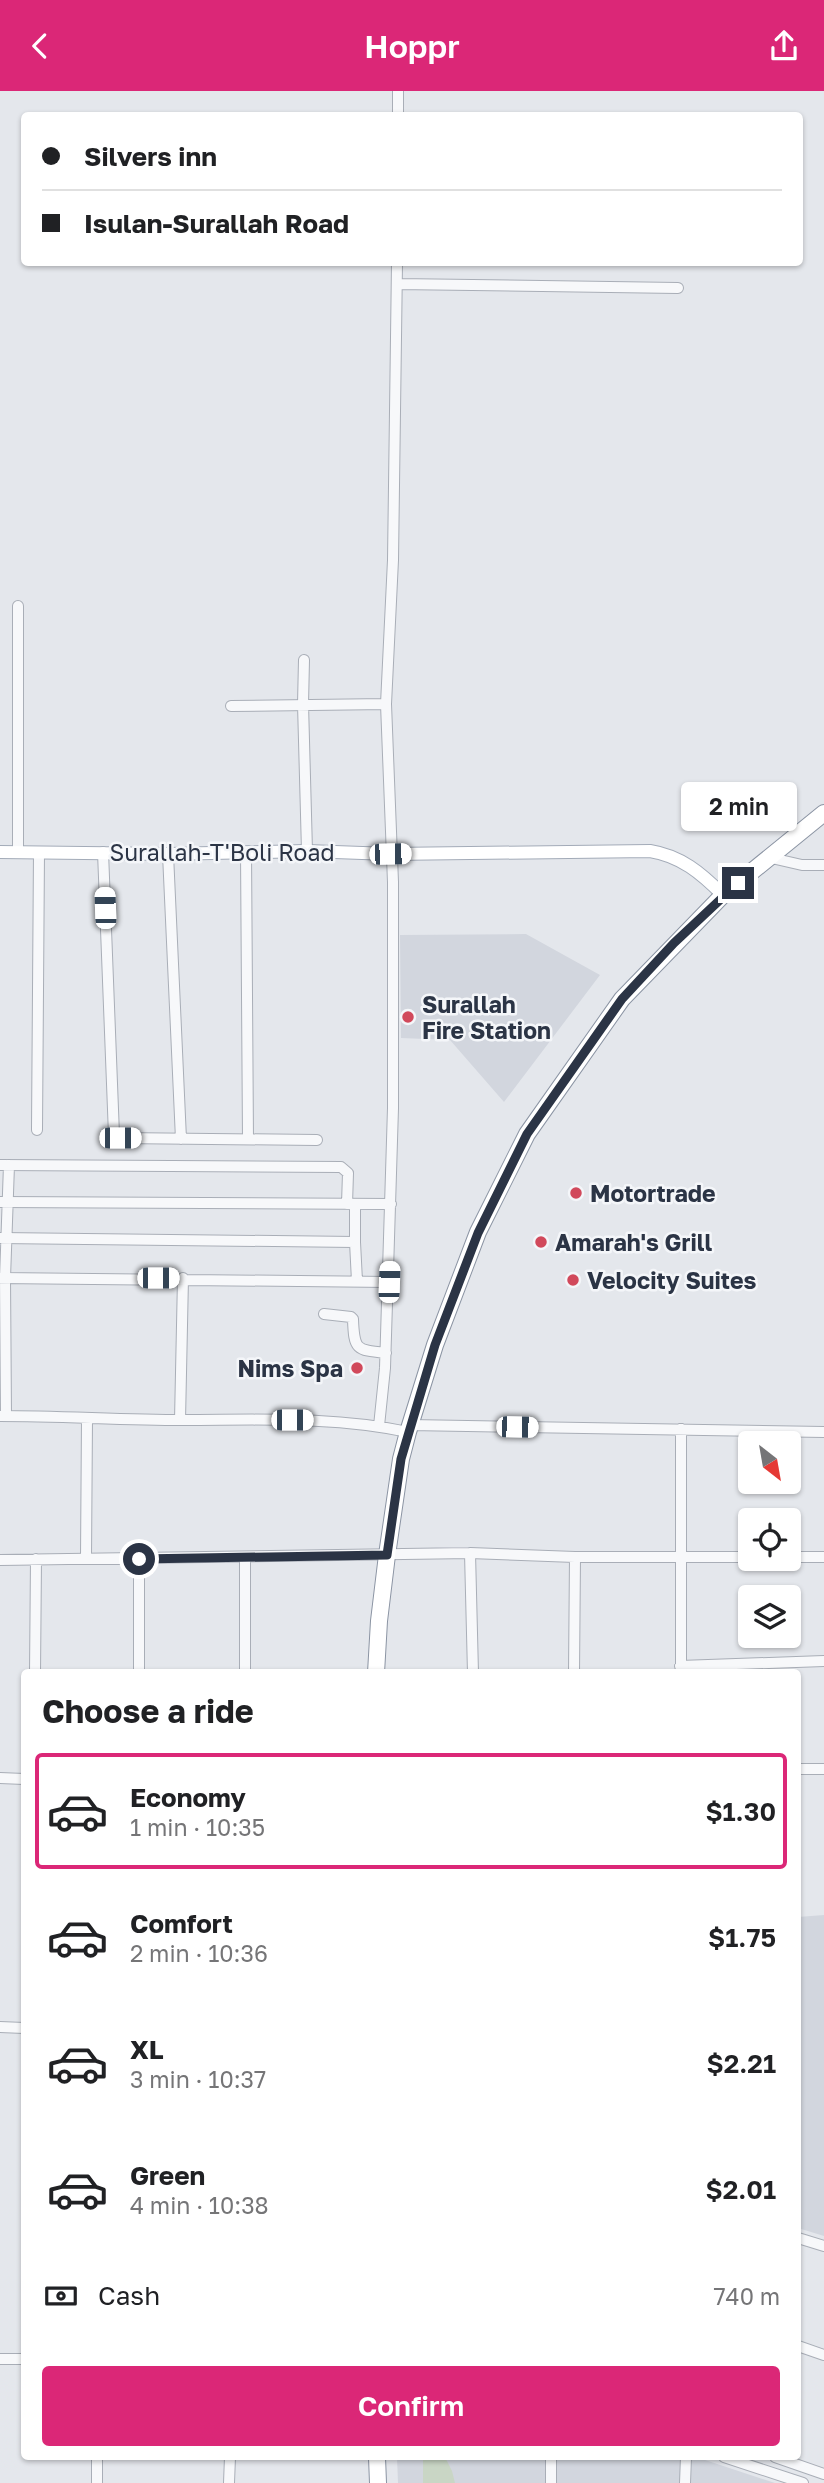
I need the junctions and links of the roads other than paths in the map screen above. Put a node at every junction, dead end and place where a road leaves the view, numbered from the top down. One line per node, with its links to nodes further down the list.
1 (398, 91): 2 (street)
2 (398, 112)
3 (397, 266): 4 (street)
4 (397, 284): 5 (street); 9 (street)
5 (678, 288)
6 (18, 606): 14 (street)
7 (304, 660): 8 (street)
8 (303, 704): 9 (street); 10 (street); 12 (street)
9 (386, 704): 19 (street)
10 (231, 706)
11 (824, 814): 20 (highway)
12 (307, 851): 17 (main road, Surallah-T'Boli Road); 19 (main road, Surallah-T'Boli Road)
13 (0, 852): 14 (main road, Surallah-T'Boli Road)
14 (18, 852): 15 (main road, Surallah-T'Boli Road)
15 (39, 852): 16 (main road, Surallah-T'Boli Road); 23 (street)
16 (103, 852): 18 (main road, Surallah-T'Boli Road); 24 (street)
17 (246, 852): 18 (main road, Surallah-T'Boli Road); 25 (street)
18 (168, 854): 24 (street)
19 (390, 854): 22 (main road, Surallah-T'Boli Road); 30 (street)
20 (767, 857): 21 (street); 22 (highway)
21 (824, 865)
22 (723, 895): 43 (highway)
23 (37, 1130)
24 (181, 1139): 25 (street)
25 (248, 1139): 26 (street)
26 (317, 1140)
27 (5, 1165): 28 (street); 29 (street)
28 (3, 1202): 29 (street); 31 (street)
29 (351, 1204): 30 (street); 32 (street)
30 (391, 1204): 36 (street)
31 (3, 1238): 32 (street); 33 (street)
32 (355, 1242): 35 (street)
33 (3, 1278): 34 (street); 39 (street)
34 (183, 1278): 35 (street); 41 (street)
35 (357, 1281): 36 (street)
36 (389, 1282): 38 (street)
37 (324, 1314): 38 (street)
38 (386, 1353): 42 (street)
39 (3, 1416): 40 (street)
40 (88, 1419): 41 (street); 53 (street)
41 (180, 1420): 42 (street)
42 (379, 1426): 43 (street)
43 (409, 1429): 44 (street); 47 (highway)
44 (681, 1429): 45 (street); 49 (street)
45 (824, 1432)
46 (470, 1553): 47 (street); 48 (street); 63 (street)
47 (387, 1555): 54 (street); 62 (highway)
48 (575, 1557): 49 (street); 64 (street)
49 (679, 1557): 50 (street); 65 (street)
50 (738, 1557)
51 (801, 1557): 52 (street)
52 (824, 1557)
53 (86, 1558): 55 (street); 56 (street)
54 (245, 1558): 56 (street); 61 (street)
55 (36, 1559): 57 (street); 59 (street)
56 (139, 1559): 60 (street)
57 (0, 1560)
58 (824, 1661): 65 (street)
59 (35, 1669)
60 (139, 1669)
61 (245, 1669)
62 (376, 1669)
63 (473, 1669)
64 (574, 1669)
65 (680, 1669)
66 (801, 1769): 67 (street)
67 (824, 1769)
68 (0, 1778): 69 (street)
69 (21, 1779)
70 (0, 2027): 71 (street)
71 (21, 2028)
72 (801, 2239): 73 (street)
73 (824, 2246)
74 (801, 2347): 75 (street)
75 (824, 2355)
76 (0, 2359): 77 (street)
77 (21, 2359)
78 (97, 2460): 86 (street)
79 (230, 2460): 87 (street)
80 (377, 2460): 88 (highway)
81 (551, 2460): 89 (street)
82 (686, 2460): 90 (street)
83 (733, 2460): 91 (street)
84 (784, 2460): 85 (street)
85 (824, 2474)
86 (97, 2483)
87 (229, 2483)
88 (378, 2483)
89 (551, 2483)
90 (685, 2483)
91 (803, 2483)

